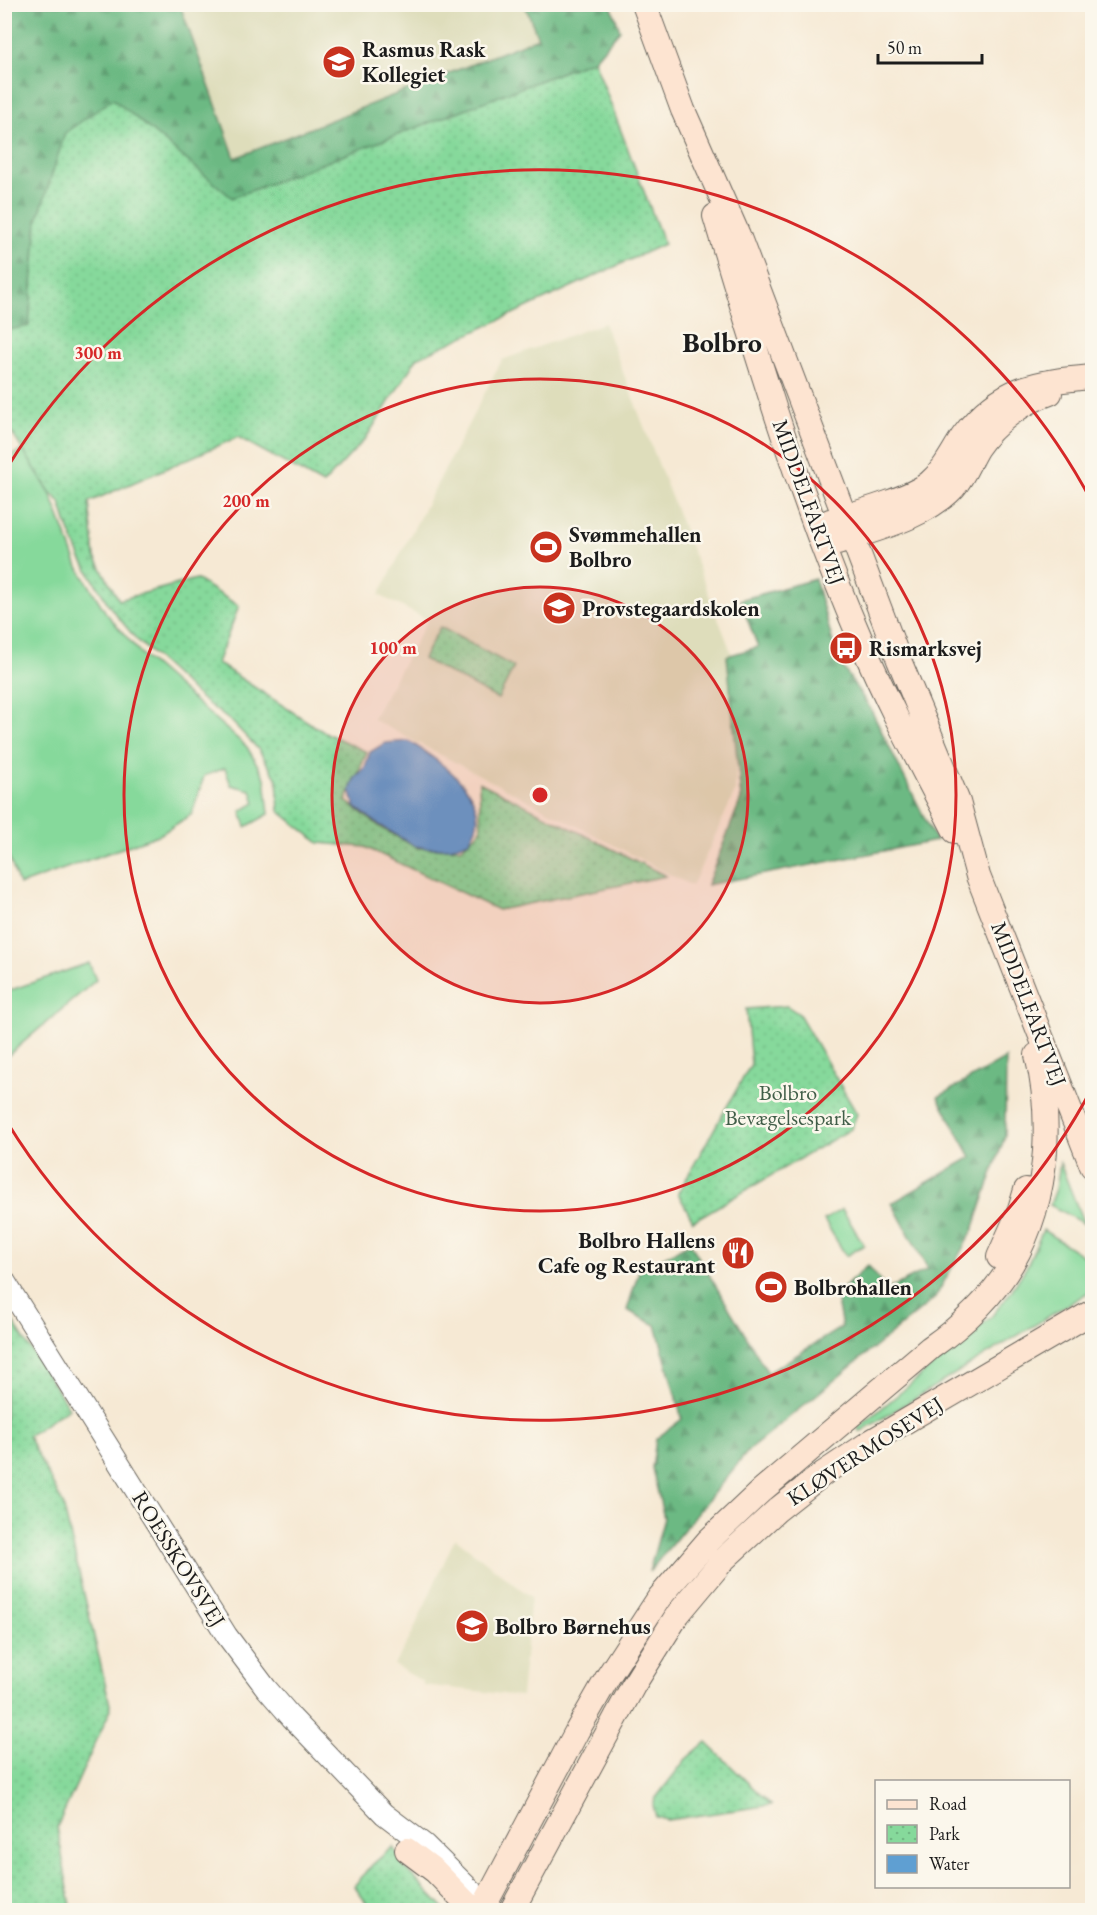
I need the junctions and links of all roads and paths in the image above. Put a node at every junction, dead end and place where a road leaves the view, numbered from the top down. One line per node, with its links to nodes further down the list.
1 (644, 4): 2 (main road, MIDDELFARTVEJ)
2 (683, 110): 5 (main road, MIDDELFARTVEJ); 5 (main road, MIDDELFARTVEJ)
3 (1092, 377): 5 (main road)
4 (1092, 382): 5 (main road)
5 (838, 532): 6 (main road, MIDDELFARTVEJ); 6 (main road); 7 (main road, MIDDELFARTVEJ)
6 (958, 802): 7 (main road, MIDDELFARTVEJ)
7 (978, 876): 8 (main road, MIDDELFARTVEJ)
8 (1007, 949): 9 (main road, MIDDELFARTVEJ); 14 (main road, KLØVERMOSEVEJ)
9 (1092, 1166)
10 (4, 1280): 12 (street, ROESSKOVSVEJ)
11 (1092, 1311): 16 (main road, KLØVERMOSEVEJ)
12 (384, 1814): 13 (street, ROESSKOVSVEJ); 14 (street, ROESSKOVSVEJ)
13 (407, 1850): 14 (main road); 15 (street, ROESSKOVSVEJ)
14 (485, 1909)
15 (460, 1911)
16 (512, 1911)

